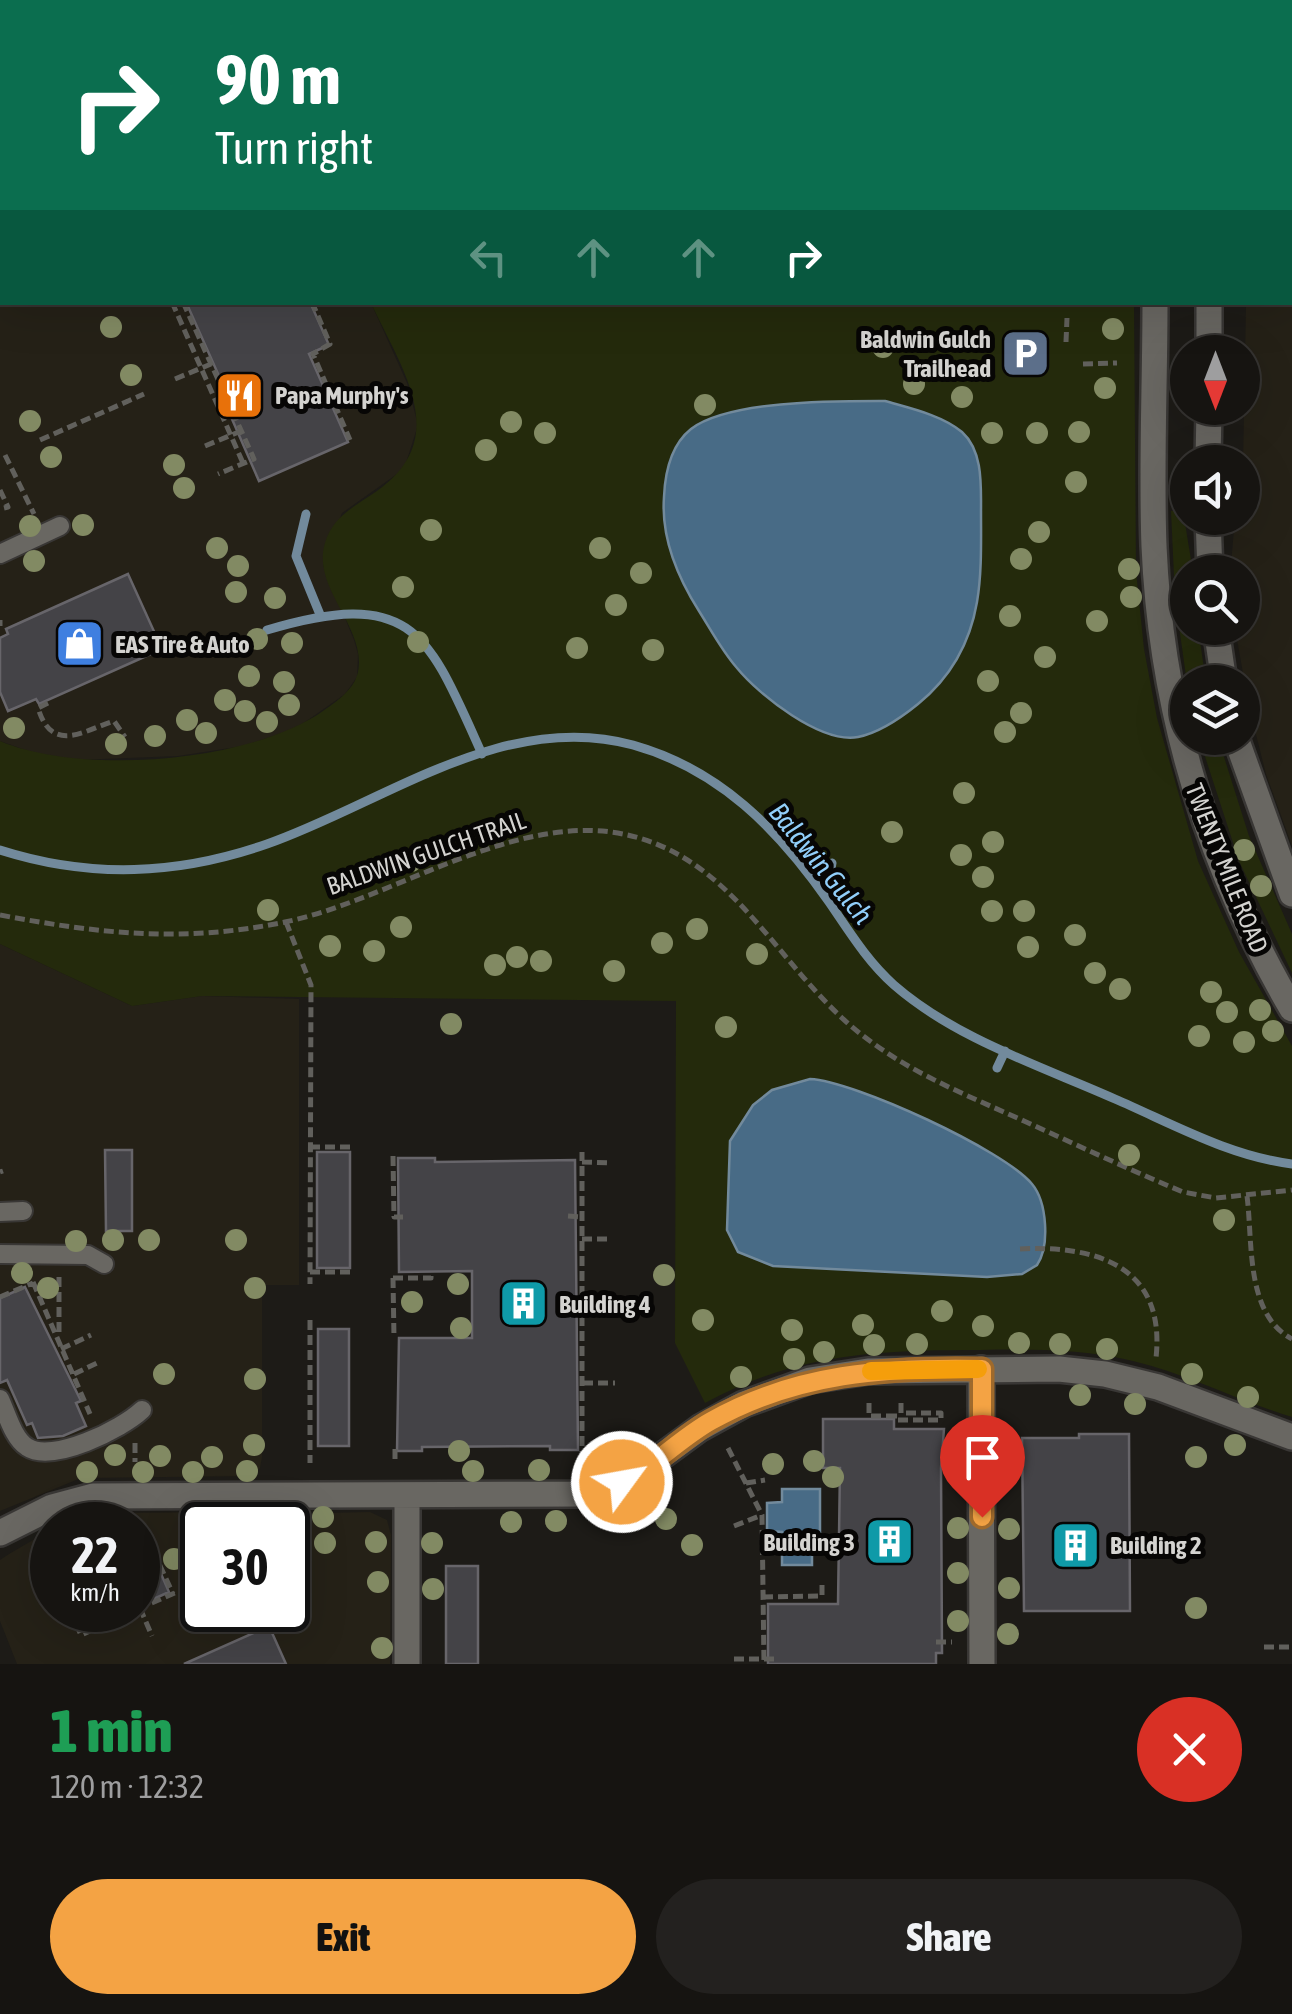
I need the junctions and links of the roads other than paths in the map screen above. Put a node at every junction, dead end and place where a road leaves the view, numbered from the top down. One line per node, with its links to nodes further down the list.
1 (1156, 305): 8 (street, TWENTY MILE ROAD)
2 (1209, 305): 3 (street)
3 (1209, 335)
4 (60, 526): 5 (lane)
5 (0, 554)
6 (1242, 755): 7 (street, TWENTY MILE ROAD)
7 (1292, 894)
8 (1292, 1009)
9 (24, 1211): 10 (lane)
10 (0, 1212)
11 (0, 1254): 12 (lane)
12 (104, 1264)
13 (982, 1369): 16 (street); 17 (street); 20 (street)
14 (0, 1399): 15 (lane)
15 (142, 1410)
16 (1292, 1437)
17 (408, 1496): 18 (street); 19 (street)
18 (0, 1533)
19 (407, 1664)
20 (982, 1664)

